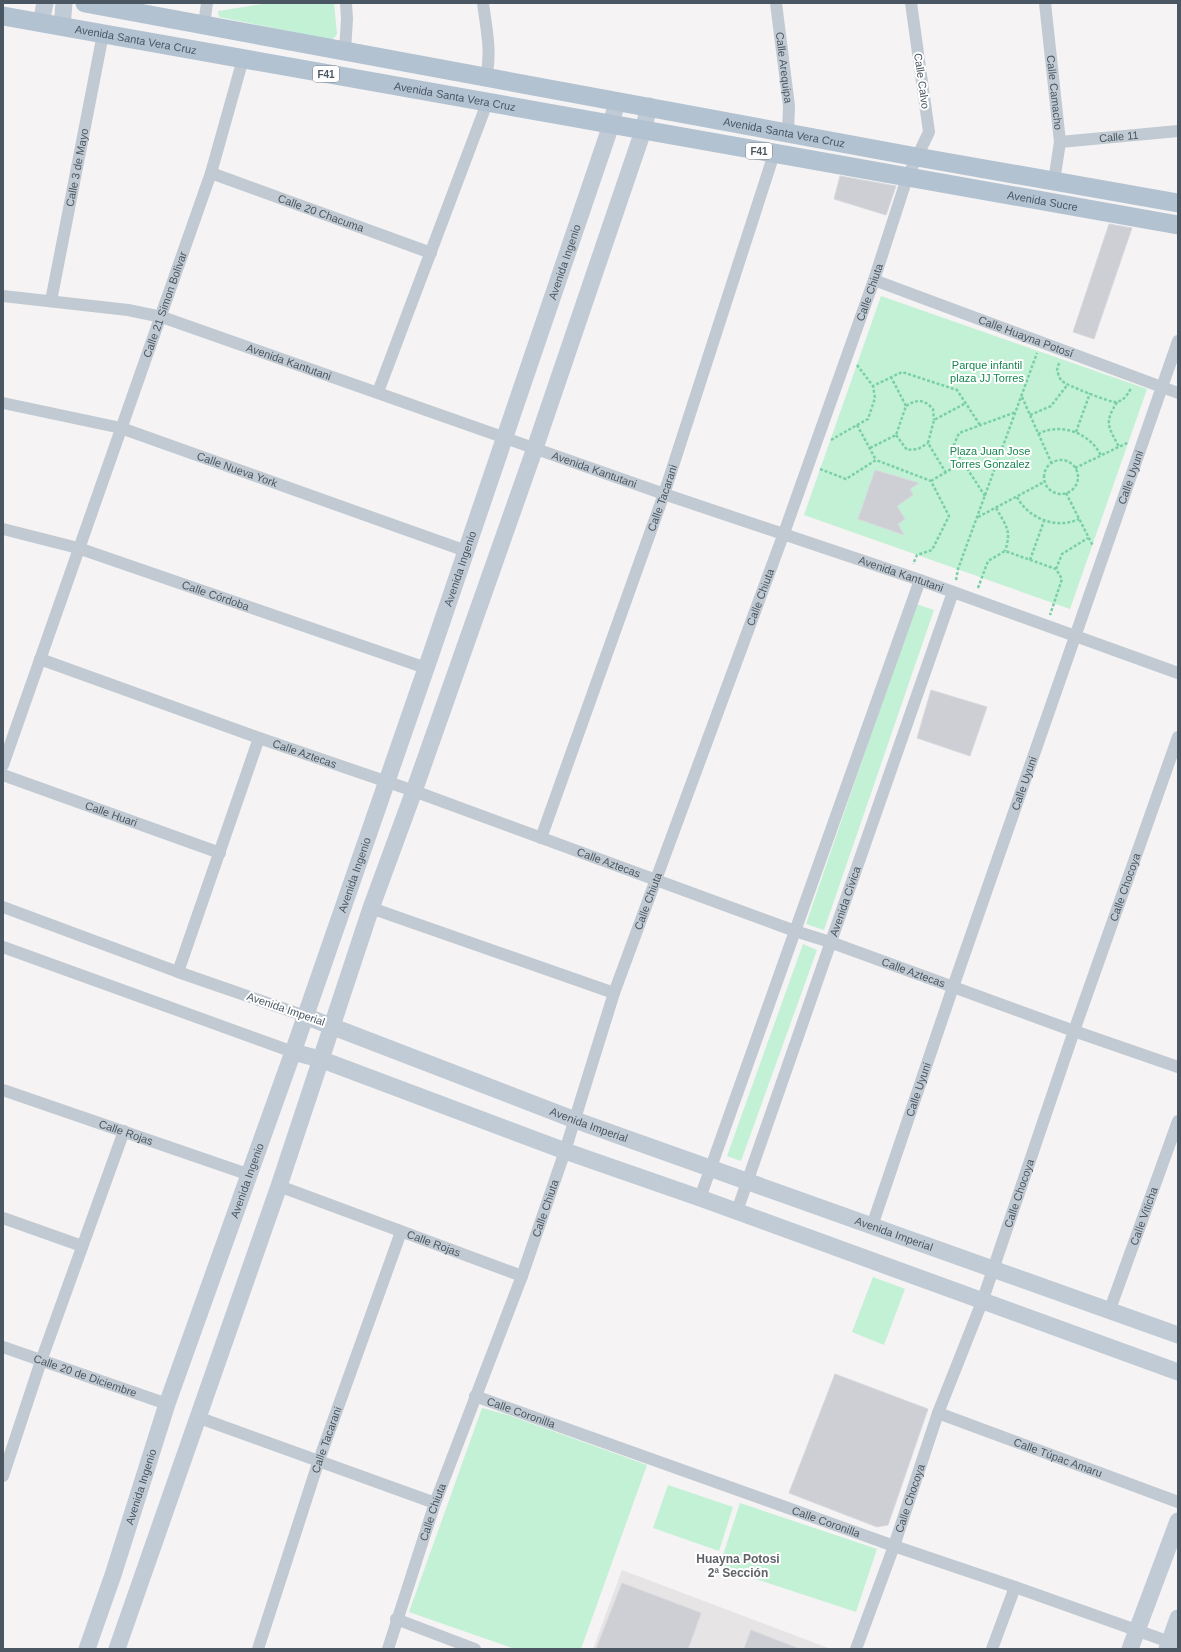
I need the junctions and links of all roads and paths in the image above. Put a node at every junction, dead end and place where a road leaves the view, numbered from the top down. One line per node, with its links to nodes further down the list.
1 (45, 3): 11 (street)
2 (64, 3): 13 (street)
3 (85, 3): 12 (main road, Avenida Santa Vera Cruz / F41)
4 (207, 3): 12 (street)
5 (346, 3): 15 (street)
6 (483, 3): 17 (street)
7 (776, 3): 24 (street, Calle Arequipa)
8 (911, 3): 27 (street, Calle Calvo)
9 (1045, 3): 25 (street, Calle Camacho)
10 (3, 16): 11 (main road, Avenida Santa Vera Cruz / F41)
11 (41, 23): 13 (main road, Avenida Santa Vera Cruz / F41)
12 (204, 25): 15 (main road, Avenida Santa Vera Cruz / F41)
13 (62, 27): 14 (main road, Avenida Santa Vera Cruz / F41)
14 (103, 34): 16 (main road, Avenida Santa Vera Cruz / F41); 36 (street, Calle 3 de Mayo)
15 (345, 50): 17 (main road, Avenida Santa Vera Cruz / F41)
16 (243, 59): 19 (main road, Avenida Santa Vera Cruz / F41); 28 (street, Calle 21 Simon Bolivar)
17 (486, 77): 18 (main road, Avenida Santa Vera Cruz / F41)
18 (617, 100): 20 (main road, Avenida Santa Vera Cruz / F41); 21 (street, Avenida Ingenio)
19 (487, 103): 21 (main road, Avenida Santa Vera Cruz / F41); 33 (street)
20 (649, 106): 22 (street); 24 (main road, Avenida Santa Vera Cruz / F41)
21 (611, 125): 22 (main road, Avenida Santa Vera Cruz / F41); 65 (street, Avenida Ingenio)
22 (643, 130): 26 (main road, Avenida Santa Vera Cruz / F41); 69 (street)
23 (1178, 131): 25 (street, Calle 11)
24 (788, 132): 27 (main road, Avenida Santa Vera Cruz / F41)
25 (1060, 142): 30 (street, Calle Camacho)
26 (774, 154): 29 (main road, Avenida Santa Vera Cruz / F41); 81 (street, Calle Tacarani)
27 (917, 157): 29 (street, Calle Chiuta); 30 (main road, Avenida Sucre / F41)
28 (211, 173): 33 (street, Calle 20 Chacuma); 37 (street, Calle 21 Simon Bolivar)
29 (907, 178): 32 (main road, Avenida Sucre / F41); 34 (street, Calle Chiuta)
30 (1054, 181): 31 (main road, Avenida Sucre / F41)
31 (1178, 203)
32 (1178, 225)
33 (431, 253): 47 (street)
34 (874, 280): 38 (street, Calle Huayna Potosí); 41 (street, Calle Chiuta)
35 (3, 296): 36 (street, Avenida Kantutani)
36 (51, 301): 37 (street, Avenida Kantutani)
37 (162, 317): 47 (street, Avenida Kantutani); 60 (street, Calle 21 Simon Bolivar)
38 (1041, 342): 40 (street, Calle Huayna Potosí); 50 (path)
39 (1178, 342): 46 (street, Calle Uyuni)
40 (1064, 351): 43 (street, Calle Huayna Potosí); 44 (path)
41 (846, 361): 45 (path); 64 (street, Calle Chiuta)
42 (891, 377): 45 (path); 53 (path); 54 (path)
43 (1135, 378): 46 (street, Calle Huayna Potosí); 51 (path)
44 (1068, 384): 48 (path); 56 (path)
45 (873, 386): 58 (path)
46 (1162, 388): 49 (street, Calle Huayna Potosí); 67 (street, Calle Uyuni)
47 (378, 392): 65 (street, Avenida Kantutani)
48 (1090, 393): 51 (path); 61 (path)
49 (1178, 393)
50 (1022, 396): 55 (path); 56 (path)
51 (1117, 402): 68 (path)
52 (3, 403): 60 (street, Calle Nueva York)
53 (966, 403): 57 (path); 59 (path)
54 (906, 406): 57 (path); 63 (path)
55 (1016, 412): 59 (path); 82 (path)
56 (1030, 415): 62 (path)
57 (934, 420): 66 (path)
58 (857, 425): 64 (path); 70 (path)
59 (980, 425): 73 (path)
60 (121, 428): 91 (street, Calle 21 Simon Bolivar); 93 (street, Calle Nueva York)
61 (1076, 432): 62 (path); 71 (path)
62 (1038, 434): 74 (path)
63 (896, 435): 66 (path); 70 (path)
64 (819, 436): 75 (street, Calle Chiuta)
65 (505, 438): 69 (street, Avenida Kantutani); 93 (street, Avenida Ingenio)
66 (928, 443): 77 (path)
67 (1142, 446): 68 (path); 92 (street, Calle Uyuni)
68 (1119, 447): 71 (path)
69 (535, 448): 81 (street, Avenida Kantutani); 111 (street)
70 (870, 448): 72 (path)
71 (1101, 456): 76 (path)
72 (876, 460): 75 (path); 78 (path)
73 (963, 462): 77 (path); 82 (path)
74 (1051, 462): 76 (path); 79 (path)
75 (808, 466): 89 (street, Calle Chiuta)
76 (1075, 468): 80 (path)
77 (946, 473): 78 (path)
78 (931, 482): 97 (path)
79 (1044, 482): 80 (path); 83 (path)
80 (1066, 493): 86 (path)
81 (664, 494): 89 (street, Avenida Kantutani); 112 (street, Calle Tacarani)
82 (985, 496): 85 (path)
83 (1017, 497): 84 (path); 87 (path)
84 (996, 508): 85 (path); 94 (path)
85 (978, 517): 99 (path)
86 (1079, 519): 87 (path); 90 (path)
87 (1044, 521): 95 (path)
88 (3, 529): 91 (street, Calle Córdoba)
89 (784, 533): 97 (street, Avenida Kantutani); 114 (street, Calle Chiuta)
90 (1088, 538): 92 (path); 96 (path)
91 (78, 548): 103 (street, Calle 21 Simon Bolivar); 104 (street, Calle Córdoba)
92 (1106, 550): 102 (street, Calle Uyuni)
93 (466, 551): 104 (street, Avenida Ingenio)
94 (1005, 551): 95 (path); 100 (path)
95 (1030, 560): 96 (path)
96 (1056, 569): 101 (path)
97 (908, 576): 98 (street, Avenida Kantutani)
98 (920, 580): 99 (street, Avenida Kantutani); 117 (street)
99 (954, 592): 100 (street, Avenida Kantutani); 118 (street, Avenida Cívica)
100 (973, 599): 101 (street, Avenida Kantutani)
101 (1047, 626): 102 (street, Avenida Kantutani)
102 (1076, 636): 105 (street, Avenida Kantutani); 121 (street, Calle Uyuni)
103 (40, 659): 107 (street, Calle Aztecas); 108 (street, Calle 21 Simon Bolivar)
104 (426, 668): 110 (street, Avenida Ingenio)
105 (1178, 673)
106 (1178, 737): 125 (street, Calle Chocoya)
107 (259, 738): 110 (street, Calle Aztecas); 113 (street)
108 (3, 764)
109 (3, 775): 113 (street, Calle Huari)
110 (386, 782): 111 (street, Calle Aztecas); 123 (street, Avenida Ingenio)
111 (414, 791): 112 (street, Calle Aztecas); 116 (street)
112 (541, 838): 114 (street, Calle Aztecas)
113 (220, 853): 120 (street)
114 (656, 882): 117 (street, Calle Aztecas); 122 (street, Calle Chiuta)
115 (3, 907): 120 (street, Avenida Imperial)
116 (371, 908): 122 (street); 124 (street)
117 (795, 931): 118 (street, Calle Aztecas); 134 (street)
118 (830, 942): 121 (street, Calle Aztecas); 136 (street, Avenida Cívica)
119 (3, 947): 126 (street)
120 (178, 972): 123 (street, Avenida Imperial)
121 (953, 986): 125 (street, Calle Aztecas); 141 (street, Calle Uyuni)
122 (614, 993): 130 (street, Calle Chiuta)
123 (305, 1016): 124 (street, Avenida Imperial); 126 (street, Avenida Ingenio)
124 (332, 1025): 127 (street); 130 (street, Avenida Imperial)
125 (1074, 1031): 128 (street, Calle Aztecas); 144 (street, Calle Chocoya)
126 (293, 1052): 127 (street); 135 (street, Avenida Ingenio)
127 (320, 1059): 133 (street); 137 (street)
128 (1178, 1067)
129 (3, 1090): 132 (street, Calle Rojas)
130 (575, 1120): 133 (street, Calle Chiuta); 134 (street, Avenida Imperial)
131 (1178, 1121): 147 (street, Calle Viticha)
132 (124, 1131): 135 (street, Calle Rojas); 143 (street)
133 (564, 1151): 138 (street); 145 (street, Calle Chiuta)
134 (711, 1168): 136 (street, Avenida Imperial); 138 (street)
135 (250, 1175): 153 (street, Avenida Ingenio)
136 (746, 1181): 139 (street, Avenida Cívica); 141 (street, Avenida Imperial)
137 (279, 1186): 142 (street, Calle Rojas); 155 (street)
138 (700, 1198): 139 (street)
139 (737, 1211): 146 (street)
140 (3, 1218): 143 (street)
141 (872, 1226): 144 (street, Avenida Imperial)
142 (401, 1232): 145 (street, Calle Rojas); 156 (street, Calle Tacarani)
143 (82, 1246): 150 (street)
144 (993, 1269): 146 (street, Calle Chocoya); 147 (street, Avenida Imperial)
145 (522, 1276): 152 (street, Calle Chiuta)
146 (982, 1302): 151 (street); 154 (street, Calle Chocoya)
147 (1109, 1312): 148 (street, Avenida Imperial)
148 (1178, 1335)
149 (3, 1347): 150 (street, Calle 20 de Diciembre)
150 (41, 1361): 153 (street, Calle 20 de Diciembre); 157 (street)
151 (1178, 1372)
152 (475, 1396): 159 (street, Calle Chiuta); 161 (street, Calle Coronilla)
153 (167, 1404): 167 (street, Avenida Ingenio)
154 (938, 1413): 158 (street, Calle Túpac Amaru); 161 (street, Calle Chocoya)
155 (197, 1417): 156 (street); 168 (street)
156 (319, 1460): 159 (street); 169 (street, Calle Tacarani)
157 (3, 1476)
158 (1178, 1502)
159 (435, 1503): 164 (street, Calle Chiuta)
160 (1178, 1521): 165 (street)
161 (894, 1546): 162 (street, Calle Coronilla); 172 (street, Calle Chocoya)
162 (1015, 1587): 165 (street, Calle Coronilla); 173 (street)
163 (1178, 1618): 166 (street)
164 (396, 1619): 170 (street, Calle Chiuta); 171 (street)
165 (1136, 1631): 166 (street, Calle Coronilla); 174 (street)
166 (1172, 1645)
167 (87, 1649)
168 (117, 1649)
169 (258, 1649)
170 (388, 1649)
171 (475, 1649)
172 (856, 1649)
173 (992, 1649)
174 (1130, 1649)

